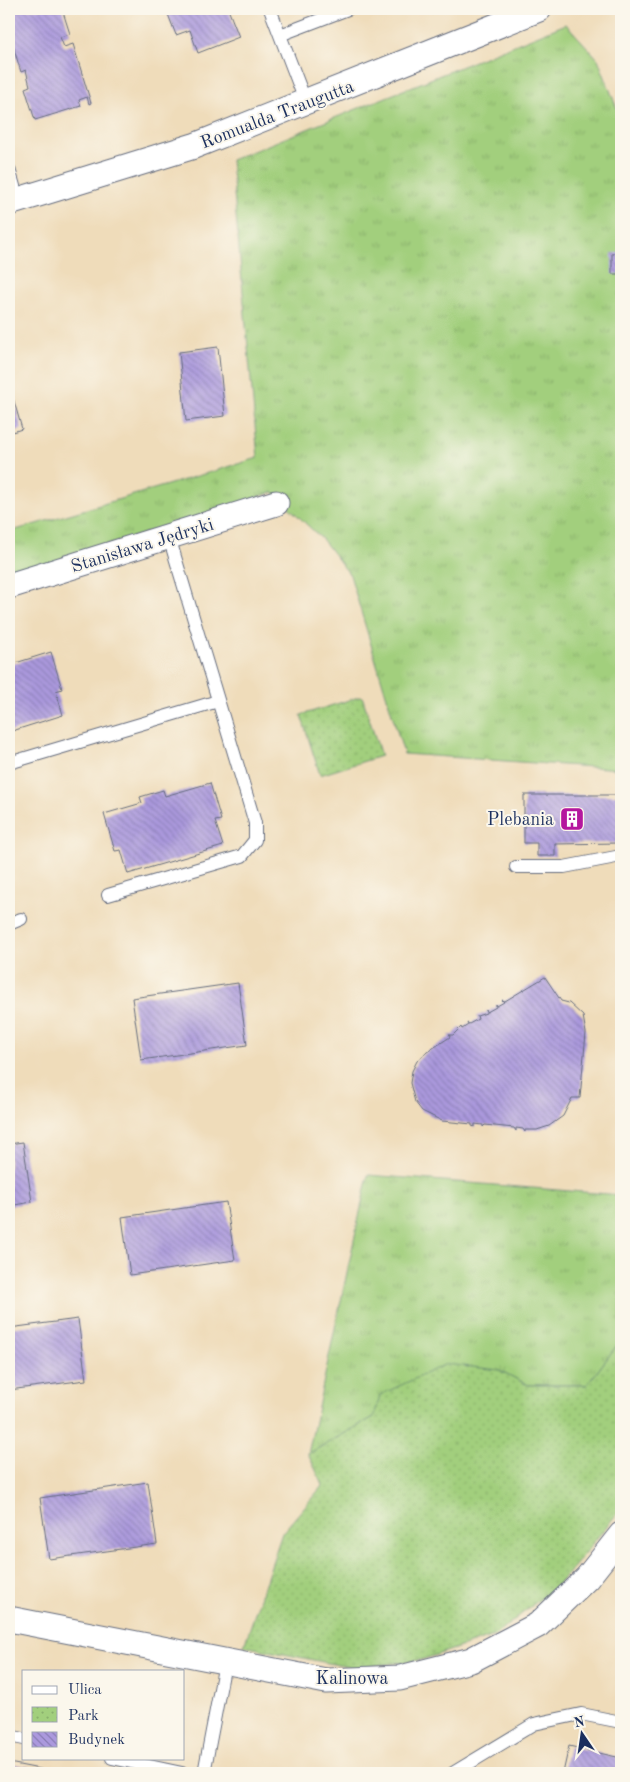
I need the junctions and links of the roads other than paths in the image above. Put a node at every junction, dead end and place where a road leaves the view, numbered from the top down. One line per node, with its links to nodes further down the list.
1 (270, 9): 4 (lane)
2 (348, 9): 4 (lane)
3 (539, 9): 5 (street, Romualda Traugutta)
4 (280, 35): 5 (lane)
5 (306, 103): 7 (street, Romualda Traugutta)
6 (9, 169): 7 (lane)
7 (14, 202)
8 (276, 503): 9 (street, Stanisława Jędryki)
9 (169, 537): 10 (street, Stanisława Jędryki); 11 (lane)
10 (9, 586)
11 (218, 701): 12 (lane); 15 (lane)
12 (9, 763)
13 (621, 856): 14 (lane)
14 (516, 867)
15 (108, 895)
16 (621, 1535): 18 (street, Kalinowa)
17 (9, 1618): 18 (street, Kalinowa)
18 (225, 1663): 24 (lane)
19 (621, 1722): 25 (lane)
20 (9, 1736): 21 (lane)
21 (22, 1739)
22 (121, 1760): 23 (lane)
23 (182, 1773)
24 (204, 1773)
25 (453, 1773)

